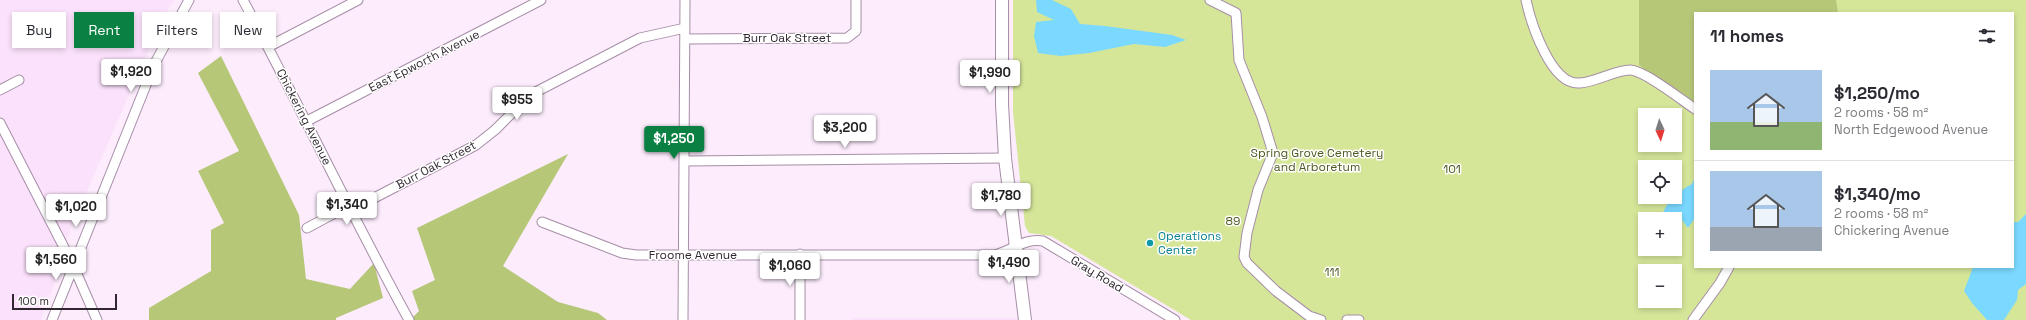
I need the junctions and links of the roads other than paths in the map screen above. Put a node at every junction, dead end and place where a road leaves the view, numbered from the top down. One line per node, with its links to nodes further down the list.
1 (189, 0): 28 (street)
2 (243, 0): 10 (street, Chickering Avenue)
3 (358, 0): 13 (street)
4 (541, 0): 18 (street, East Epworth Avenue)
5 (685, 0): 11 (street)
6 (856, 0): 12 (street, Burr Oak Street)
7 (1002, 0): 20 (main road)
8 (1210, 0): 37 (street)
9 (1526, 0): 17 (street)
10 (249, 12)
11 (685, 28): 12 (street); 22 (street, Burr Oak Street)
12 (685, 39): 21 (street)
13 (276, 43)
14 (269, 48): 18 (street, Chickering Avenue)
15 (19, 80): 16 (street)
16 (0, 90)
17 (1694, 108)
18 (307, 121): 22 (street, Chickering Avenue)
19 (0, 122): 28 (street)
20 (1005, 158): 21 (street); 25 (main road)
21 (685, 161): 27 (street)
22 (350, 208): 24 (street, Burr Oak Street); 32 (street, Chickering Avenue)
23 (542, 222): 27 (street, Froome Avenue)
24 (307, 228)
25 (1016, 245): 26 (street, Froome Avenue); 35 (main road); 36 (street, Gray Road)
26 (800, 254): 27 (street, Froome Avenue); 34 (street)
27 (684, 255): 33 (street)
28 (73, 265): 30 (street); 31 (street)
29 (1728, 268): 40 (street)
30 (52, 320)
31 (97, 320)
32 (409, 320)
33 (683, 320)
34 (800, 320)
35 (1025, 320)
36 (1175, 320)
37 (1321, 320)
38 (1347, 320): 39 (street)
39 (1359, 320)
40 (1693, 320)

